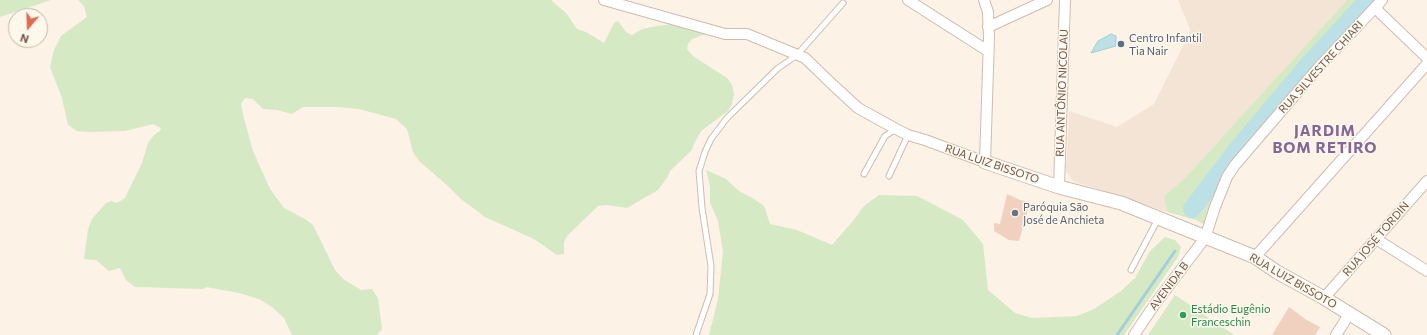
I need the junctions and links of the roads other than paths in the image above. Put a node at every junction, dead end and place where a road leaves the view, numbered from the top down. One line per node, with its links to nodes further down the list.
1 (604, 0): 11 (street, RUA LUIZ BISSOTO)
2 (908, 0): 10 (street)
3 (984, 0): 9 (street)
4 (1047, 0): 9 (street)
5 (1065, 0): 20 (street, RUA ANTÔNIO NICOLAU)
6 (1382, 0): 8 (street, RUA SILVESTRE CHIARI)
7 (843, 3): 11 (lane)
8 (1375, 8): 12 (street); 22 (street, RUA SILVESTRE CHIARI)
9 (988, 27): 10 (street)
10 (988, 51): 16 (street)
11 (798, 55): 14 (street, RUA LUIZ BISSOTO); 29 (lane)
12 (1427, 58)
13 (1427, 64): 24 (street)
14 (896, 129): 15 (street, RUA LUIZ BISSOTO); 17 (lane)
15 (908, 135): 16 (street, RUA LUIZ BISSOTO); 18 (lane)
16 (984, 162): 20 (street, RUA LUIZ BISSOTO)
17 (864, 174)
18 (889, 176)
19 (1427, 181): 23 (street, RUA JOSÉ TORDIN)
20 (1059, 187): 21 (street, RUA LUIZ BISSOTO)
21 (1159, 218): 22 (street, RUA LUIZ BISSOTO); 25 (lane)
22 (1205, 238): 24 (street, RUA LUIZ BISSOTO); 30 (street, AVENIDA B)
23 (1376, 239): 26 (street); 27 (street, RUA JOSÉ TORDIN)
24 (1255, 257): 27 (street, RUA LUIZ BISSOTO)
25 (1132, 270)
26 (1427, 271)
27 (1324, 298): 28 (street, RUA LUIZ BISSOTO)
28 (1350, 313): 31 (street); 32 (street, RUA LUIZ BISSOTO)
29 (696, 335)
30 (1134, 335)
31 (1336, 335)
32 (1384, 335)

